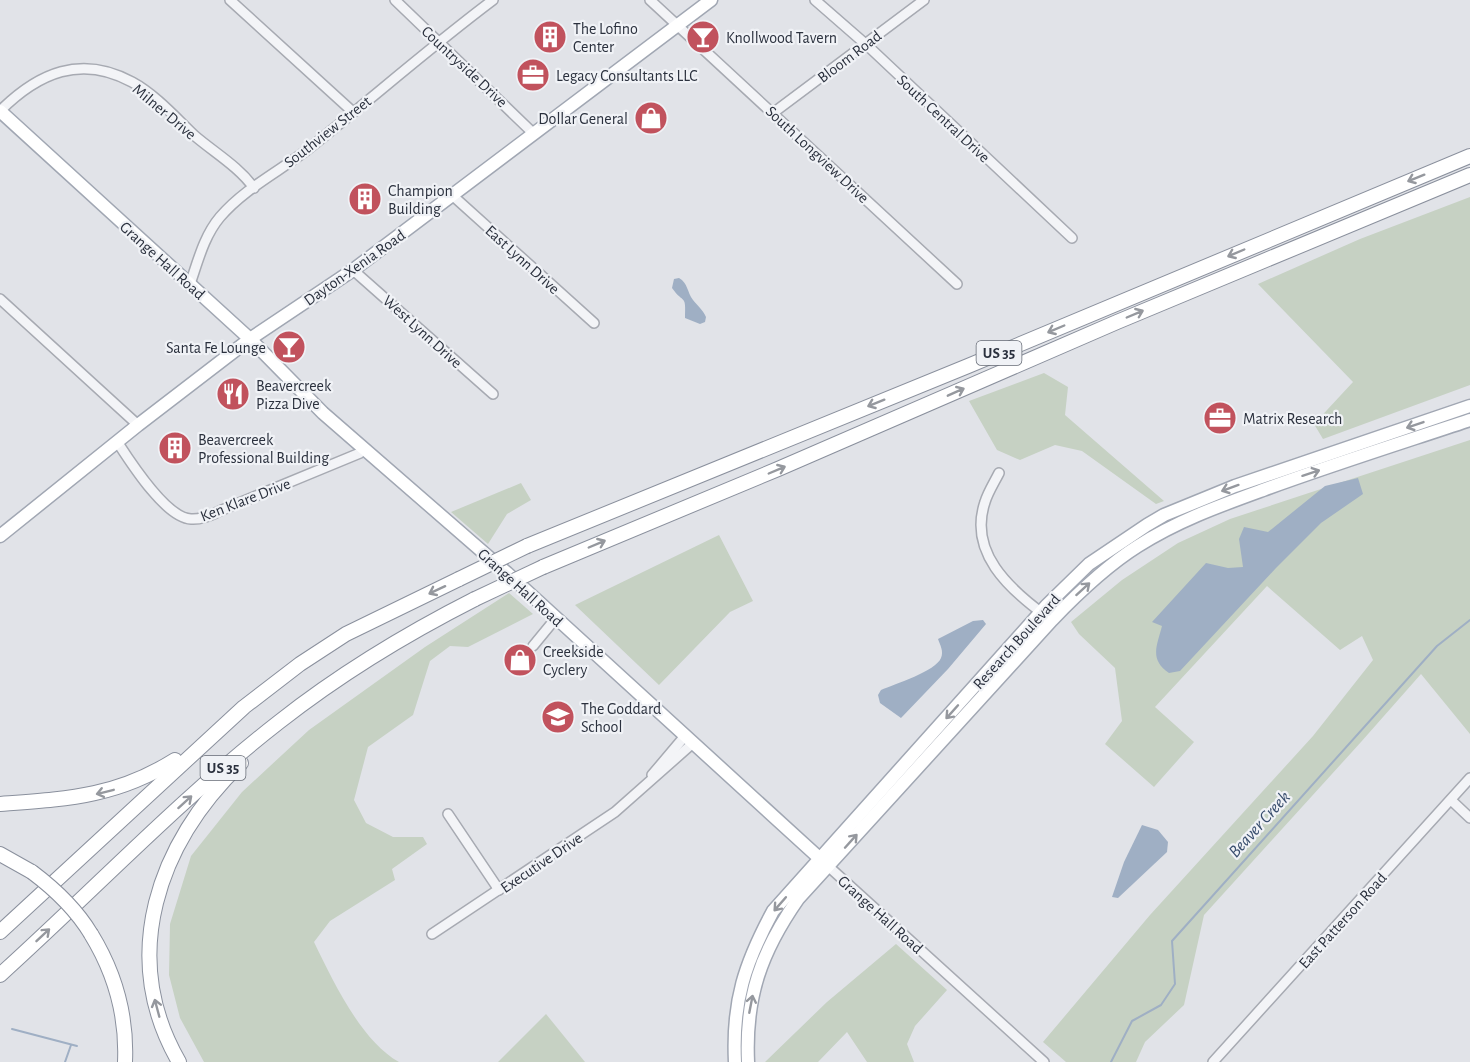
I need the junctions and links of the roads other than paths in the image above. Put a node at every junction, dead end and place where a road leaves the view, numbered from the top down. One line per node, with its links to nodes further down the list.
1 (230, 0): 12 (street)
2 (395, 0): 9 (street, Countryside Drive)
3 (493, 0): 9 (street, Southview Street)
4 (650, 0): 8 (street, South Longview Drive)
5 (711, 0): 8 (main road, Dayton-Xenia Road)
6 (815, 0): 10 (street, South Central Drive)
7 (924, 0): 10 (street, Bloom Road)
8 (676, 26): 13 (street, South Longview Drive); 14 (main road, Dayton-Xenia Road)
9 (438, 42): 12 (street, Southview Street); 14 (street, Countryside Drive)
10 (865, 45): 13 (street, Bloom Road); 19 (street, South Central Drive)
11 (0, 111): 17 (street, Milner Drive); 21 (main road, Grange Hall Road)
12 (353, 112): 17 (street, Southview Street)
13 (774, 113): 22 (street, South Longview Drive)
14 (534, 134): 18 (main road, Dayton-Xenia Road)
15 (1470, 156): 34 (highway, US 35, one-way to 34, bridge)
16 (1470, 175): 36 (highway, US 35, one-way to 16, bridge)
17 (254, 188): 21 (street, Southview Street)
18 (452, 195): 20 (main road, Dayton-Xenia Road); 24 (street, East Lynn Drive)
19 (1072, 238)
20 (353, 270): 25 (main road, Dayton-Xenia Road); 26 (street, West Lynn Drive)
21 (190, 284): 25 (main road, Grange Hall Road)
22 (957, 284)
23 (0, 299): 29 (street)
24 (594, 323)
25 (250, 339): 29 (main road, Dayton-Xenia Road); 31 (main road, Grange Hall Road)
26 (493, 394)
27 (1470, 406): 35 (main road, Research Boulevard, one-way to 35)
28 (1470, 420): 38 (main road, Research Boulevard, one-way to 28)
29 (138, 425): 30 (main road, Dayton-Xenia Road)
30 (118, 443): 31 (street, Ken Klare Drive); 33 (main road, Dayton-Xenia Road)
31 (364, 450): 37 (main road, Grange Hall Road)
32 (999, 473): 35 (street)
33 (1, 533)
34 (414, 601): 41 (highway); 52 (highway, US 35)
35 (1041, 612): 38 (street); 48 (main road, Research Boulevard, one-way to 48)
36 (437, 618): 53 (highway, US 35, one-way to 36); 55 (highway, one-way to 36)
37 (556, 618): 39 (street); 40 (main road, Grange Hall Road)
38 (1052, 620): 48 (main road, Research Boulevard, one-way to 38)
39 (533, 646)
40 (689, 740): 48 (main road, Grange Hall Road); 49 (street, Executive Drive)
41 (196, 750): 44 (highway, one-way to 44); 50 (highway)
42 (1470, 778): 43 (street, East Patterson Road)
43 (1451, 800): 46 (street); 59 (street, East Patterson Road)
44 (0, 804)
45 (448, 814): 49 (street)
46 (1470, 818)
47 (0, 854): 54 (highway, bridge)
48 (824, 862): 56 (main road, Research Boulevard, one-way to 56); 57 (main road, Research Boulevard, one-way to 48); 58 (street, Grange Hall Road)
49 (499, 890): 51 (street, Executive Drive)
50 (0, 932)
51 (432, 934)
52 (0, 941)
53 (0, 975)
54 (125, 1062)
55 (179, 1062)
56 (735, 1062)
57 (748, 1062)
58 (1044, 1062)
59 (1213, 1062)

